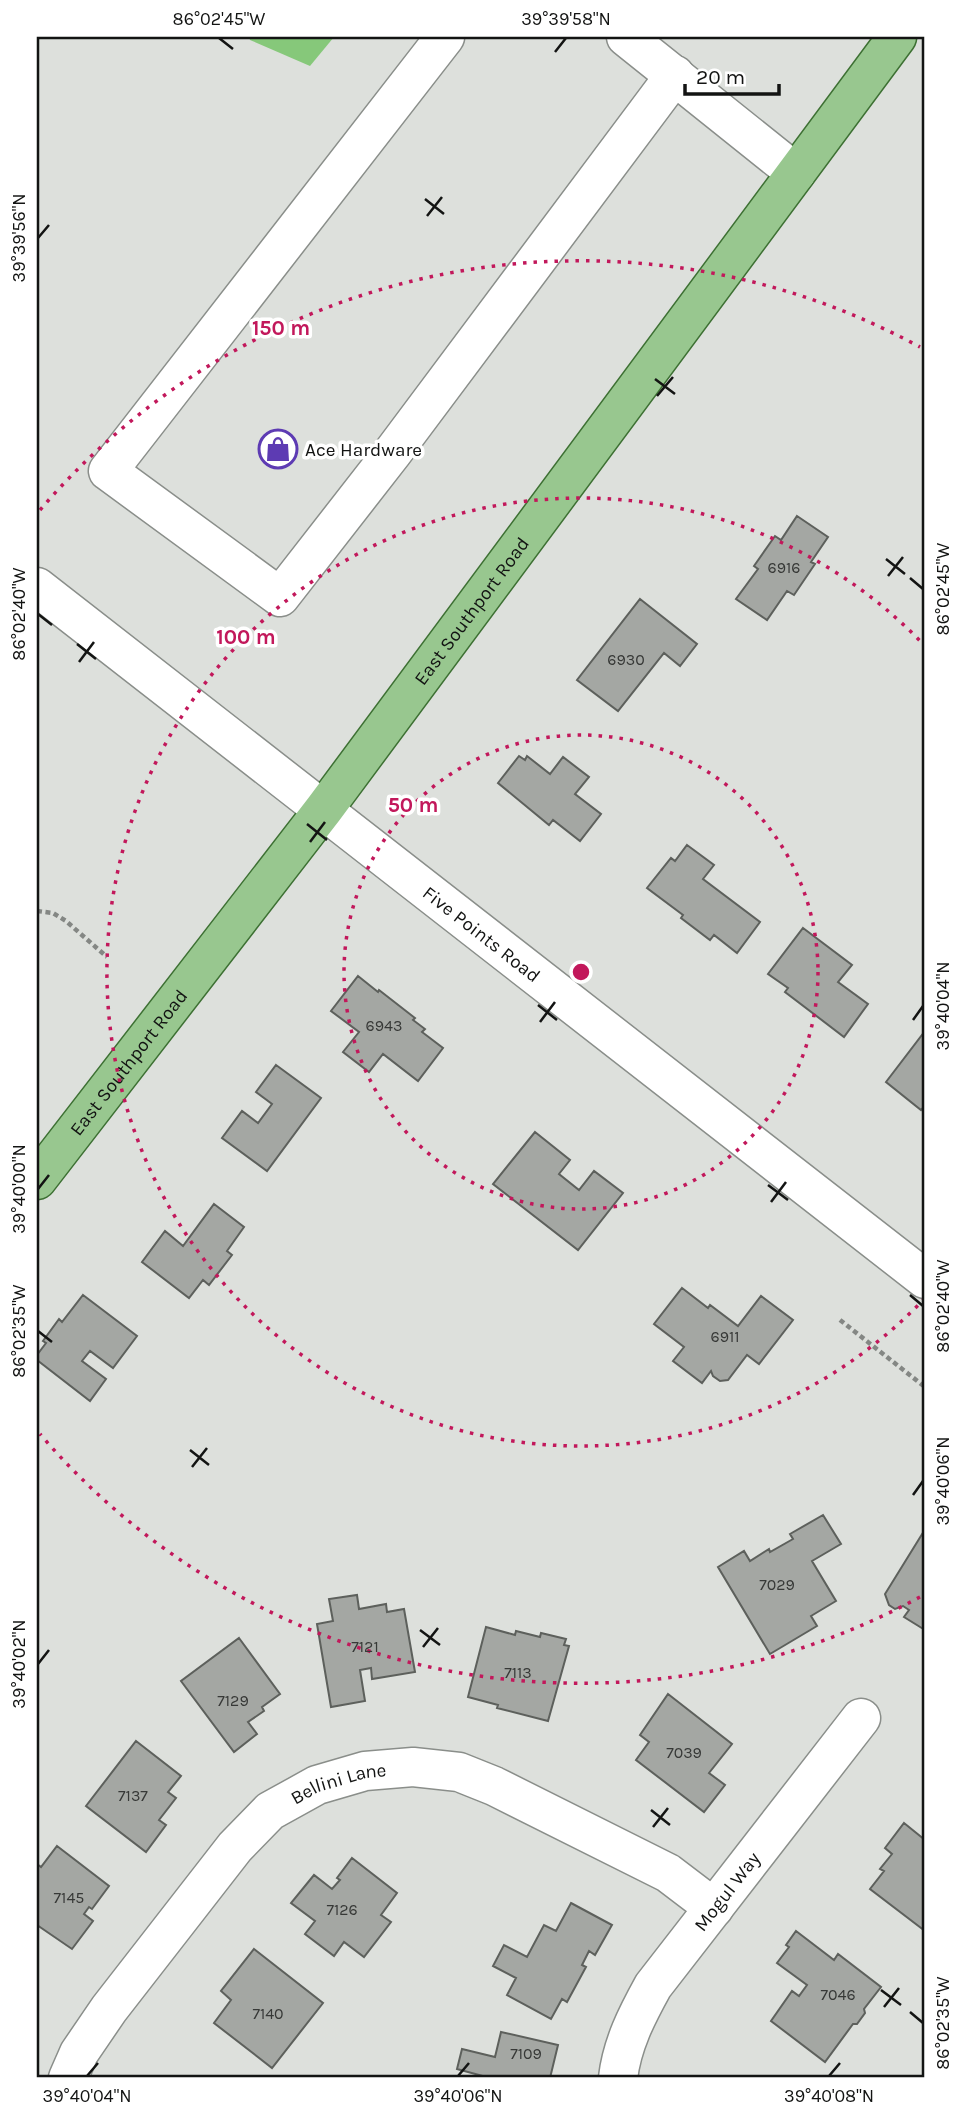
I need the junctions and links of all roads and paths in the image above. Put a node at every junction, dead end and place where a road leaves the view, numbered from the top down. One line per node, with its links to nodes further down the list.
1 (445, 37): 4 (street)
2 (626, 37): 4 (street)
3 (897, 37): 5 (main road, East Southport Road)
4 (675, 75): 5 (street)
5 (796, 173): 7 (main road, East Southport Road)
6 (37, 587): 7 (street, Five Points Road)
7 (324, 809): 10 (main road, East Southport Road); 11 (street, Five Points Road)
8 (37, 911): 9 (path)
9 (107, 957)
10 (37, 1180)
11 (925, 1279)
12 (840, 1321): 13 (path)
13 (925, 1387)
14 (861, 1718): 15 (street, Mogul Way)
15 (713, 1908): 16 (street, Bellini Lane); 17 (street, Mogul Way)
16 (68, 2078)
17 (618, 2078)

